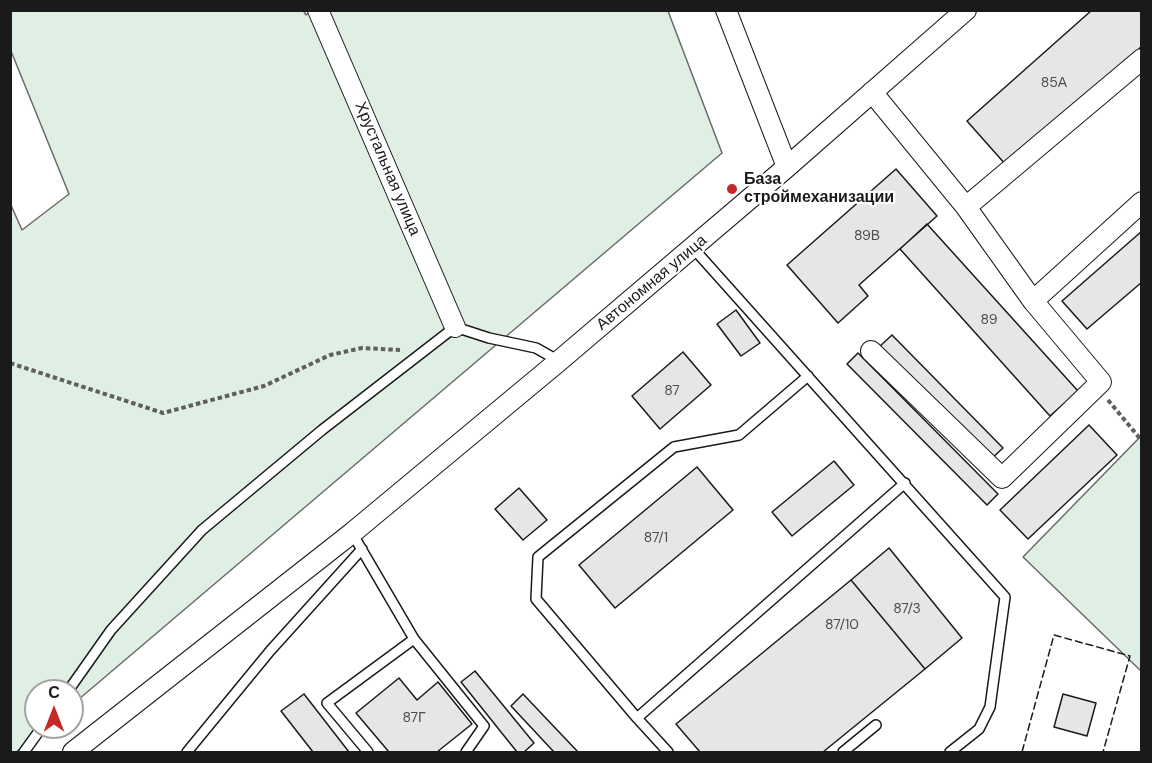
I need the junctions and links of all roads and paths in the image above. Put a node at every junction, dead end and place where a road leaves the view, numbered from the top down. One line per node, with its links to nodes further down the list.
1 (318, 10): 11 (street, Хрустальная улица)
2 (726, 10): 6 (street)
3 (966, 10): 5 (street, Автономная улица)
4 (1142, 59): 8 (street)
5 (872, 92): 6 (street, Автономная улица); 8 (street)
6 (787, 167): 9 (street, Автономная улица)
7 (1142, 202): 10 (street)
8 (966, 207): 10 (street)
9 (693, 248): 14 (street, Автономная улица); 16 (lane)
10 (1033, 301): 17 (street)
11 (455, 327): 13 (lane); 14 (lane)
12 (871, 351): 17 (street)
13 (422, 353): 15 (path); 22 (lane)
14 (559, 361): 20 (street, Автономная улица)
15 (10, 363)
16 (808, 375): 19 (lane); 23 (lane)
17 (1101, 382): 18 (path)
18 (1142, 441)
19 (905, 483): 23 (lane); 33 (lane)
20 (357, 541): 21 (lane); 27 (street, Автономная улица); 28 (lane)
21 (414, 639): 29 (lane); 30 (lane)
22 (76, 679)
23 (637, 718): 31 (lane)
24 (876, 724): 32 (lane)
25 (34, 739): 26 (lane)
26 (24, 753)
27 (73, 753)
28 (187, 753)
29 (368, 753)
30 (466, 753)
31 (668, 753)
32 (843, 753)
33 (950, 753)

